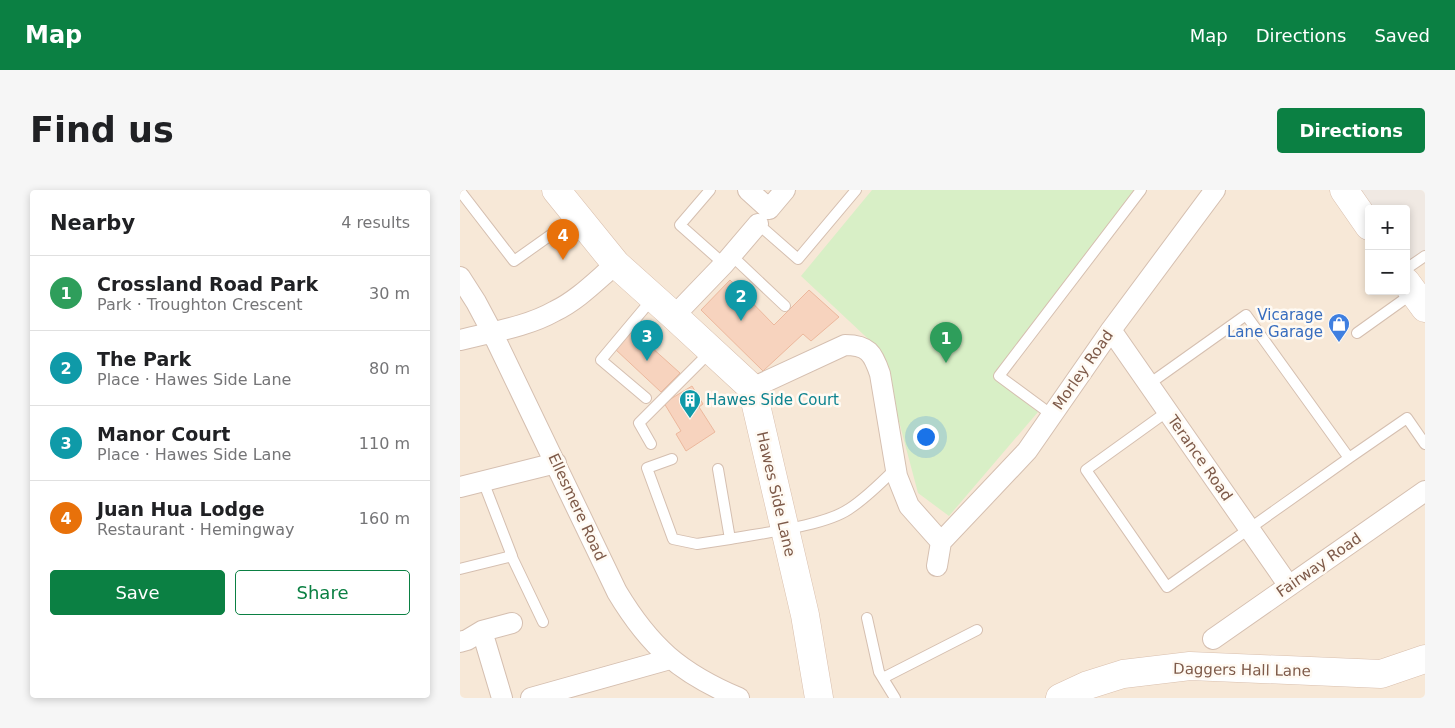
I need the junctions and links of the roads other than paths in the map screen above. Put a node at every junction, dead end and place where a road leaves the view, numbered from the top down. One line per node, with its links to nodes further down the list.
1 (556, 190): 10 (main road)
2 (710, 190): 14 (lane)
3 (748, 190): 11 (street)
4 (785, 190): 11 (street)
5 (856, 190): 11 (lane)
6 (1141, 190): 30 (lane)
7 (1215, 190): 21 (street, Morley Road)
8 (1344, 190): 12 (main road)
9 (460, 191): 10 (lane)
10 (577, 216): 15 (main road)
11 (763, 216): 14 (street)
12 (1365, 220)
13 (1425, 256): 17 (lane)
14 (727, 260): 19 (lane); 20 (street)
15 (616, 264): 18 (main road); 22 (street)
16 (460, 277): 22 (street, Ellesmere Road)
17 (1413, 288): 23 (lane)
18 (653, 297): 20 (main road); 28 (lane)
19 (785, 306)
20 (674, 316): 25 (main road)
21 (1111, 330): 26 (street, Terance Road); 30 (street, Morley Road)
22 (492, 332): 24 (street); 35 (street, Ellesmere Road)
23 (1357, 332)
24 (460, 340)
25 (711, 351): 27 (main road); 31 (lane)
26 (1149, 384): 29 (street, Terance Road); 33 (lane)
27 (752, 388): 36 (street); 41 (main road, Hawes Side Lane)
28 (646, 398)
29 (1168, 411): 42 (street, Terance Road); 42 (lane)
30 (1052, 415): 44 (street, Morley Road)
31 (651, 444)
32 (1425, 444): 33 (lane)
33 (1349, 458): 42 (lane)
34 (672, 459): 43 (lane)
35 (556, 463): 38 (street); 57 (street, Ellesmere Road)
36 (896, 468): 41 (lane); 44 (street)
37 (718, 469): 43 (lane)
38 (483, 481): 39 (street); 45 (lane)
39 (460, 487)
40 (1425, 491): 48 (street, Fairway Road)
41 (784, 529): 43 (lane); 62 (main road, Hawes Side Lane)
42 (1250, 529): 48 (street, Terance Road)
43 (730, 539)
44 (941, 542): 46 (street)
45 (510, 553): 47 (lane); 51 (lane)
46 (937, 566)
47 (460, 569)
48 (1289, 586): 54 (street, Fairway Road)
49 (867, 618): 58 (lane)
50 (512, 622): 53 (street)
51 (543, 622)
52 (977, 630): 58 (lane)
53 (482, 631): 55 (street); 59 (street)
54 (1213, 639)
55 (460, 642)
56 (1425, 658): 64 (main road, Daggers Hall Lane)
57 (670, 660): 60 (street); 61 (street, Ellesmere Road)
58 (883, 678): 63 (lane)
59 (502, 698)
60 (531, 698)
61 (739, 698)
62 (819, 698)
63 (896, 698)
64 (1060, 698)

